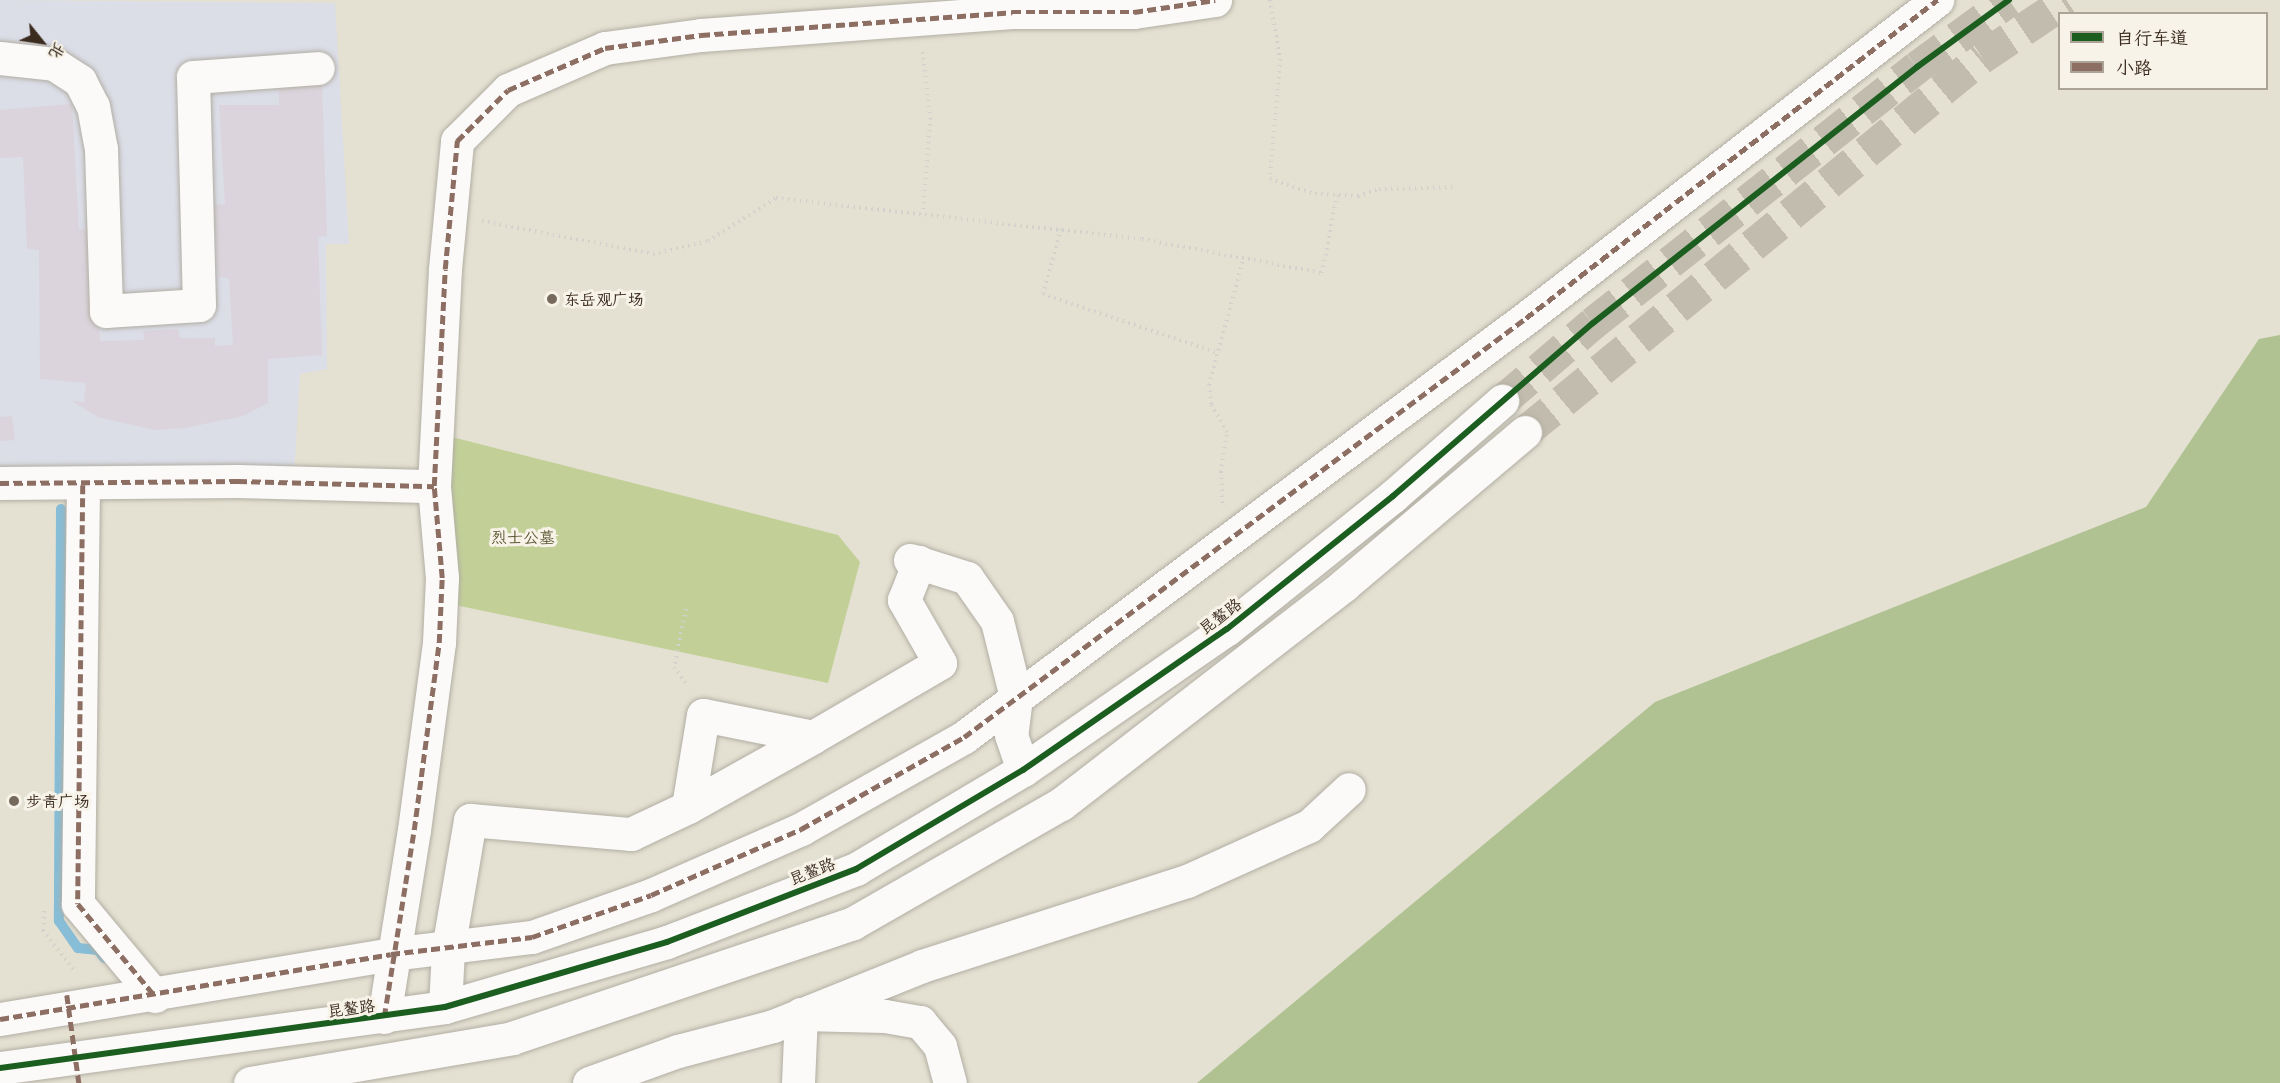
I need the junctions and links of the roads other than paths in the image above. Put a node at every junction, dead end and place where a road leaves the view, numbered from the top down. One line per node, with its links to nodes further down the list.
1 (1215, 0): 9 (street)
2 (1937, 0): 10 (street)
3 (0, 58): 4 (street)
4 (318, 68)
5 (1502, 401): 12 (street, 昆鳌路)
6 (1525, 432): 25 (street)
7 (0, 483): 8 (street)
8 (82, 485): 9 (street); 17 (street)
9 (434, 486): 16 (street)
10 (1016, 697): 11 (street); 12 (street); 15 (street)
11 (813, 737): 14 (street); 14 (street)
12 (1023, 770): 19 (street, 昆鳌路)
13 (1349, 789): 20 (street)
14 (688, 807): 15 (street)
15 (448, 949): 16 (street); 19 (street)
16 (391, 954): 17 (street); 21 (street)
17 (155, 996): 18 (street)
18 (67, 1002): 22 (street); 24 (street)
19 (445, 1007): 21 (street, 昆鳌路)
20 (801, 1014): 27 (street); 28 (street); 29 (street)
21 (384, 1017): 24 (street, 昆鳌路)
22 (0, 1019)
23 (0, 1068): 24 (street, 昆鳌路)
24 (77, 1070)
25 (307, 1078): 26 (street)
26 (250, 1083)
27 (589, 1083)
28 (798, 1083)
29 (950, 1083)

